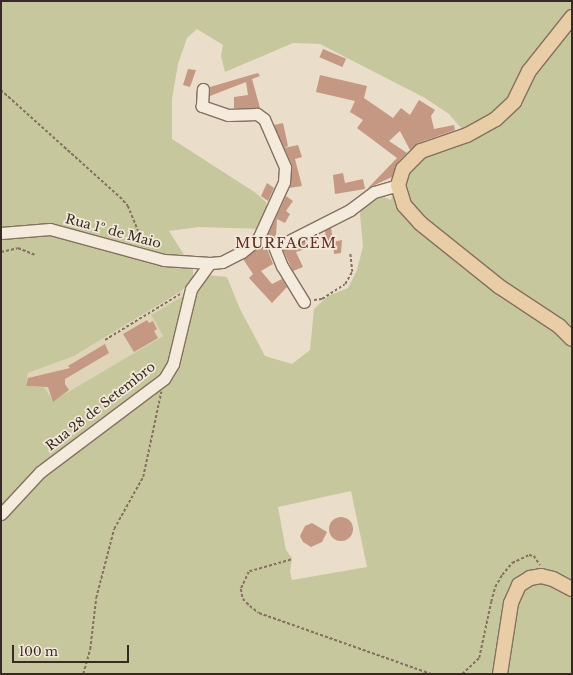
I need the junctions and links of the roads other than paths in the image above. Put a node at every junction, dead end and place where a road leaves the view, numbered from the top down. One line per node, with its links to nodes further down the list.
1 (572, 17): 3 (main road)
2 (203, 89): 5 (street)
3 (398, 185): 6 (street); 9 (main road)
4 (1, 233): 7 (street, Rua 1º de Maio)
5 (258, 239): 6 (street); 7 (street, Rua 1º de Maio)
6 (273, 244): 8 (street)
7 (210, 263): 10 (street, Rua 28 de Setembro)
8 (304, 302)
9 (572, 339)
10 (1, 514)
11 (572, 589): 12 (main road)
12 (500, 674)

